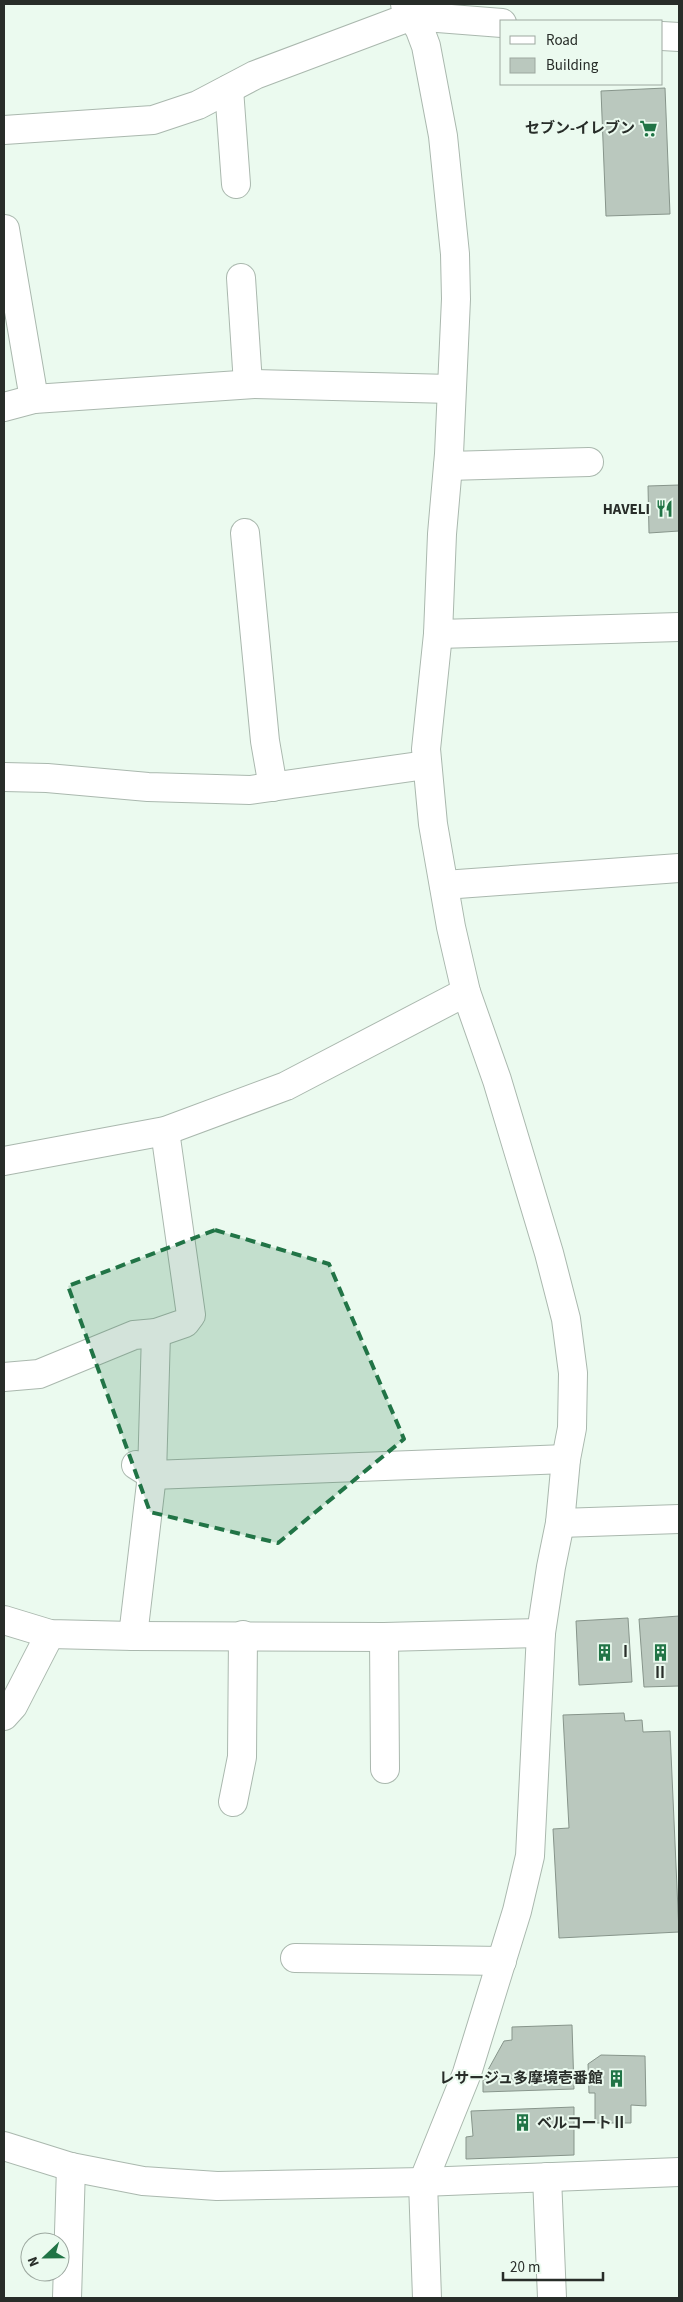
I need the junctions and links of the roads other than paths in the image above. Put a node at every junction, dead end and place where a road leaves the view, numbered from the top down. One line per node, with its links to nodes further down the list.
1 (408, 10): 2 (street); 5 (street); 11 (street)
2 (500, 23)
3 (663, 36): 4 (street)
4 (679, 38)
5 (228, 90): 6 (street); 7 (street)
6 (4, 130)
7 (236, 184)
8 (5, 229): 12 (street)
9 (241, 278): 10 (street)
10 (248, 384): 11 (street); 12 (street)
11 (451, 389): 15 (street)
12 (34, 399): 13 (street)
13 (4, 407)
14 (589, 462): 15 (street)
15 (448, 466): 18 (street)
16 (245, 533): 21 (street)
17 (679, 627): 18 (street)
18 (438, 634): 19 (street)
19 (426, 765): 21 (street); 23 (street)
20 (4, 777): 21 (street)
21 (274, 786)
22 (679, 868): 23 (street)
23 (444, 885): 24 (street)
24 (466, 992): 25 (street); 29 (street)
25 (165, 1131): 26 (street); 27 (street)
26 (4, 1161)
27 (156, 1333): 28 (street); 30 (street)
28 (4, 1377)
29 (566, 1460): 30 (street); 32 (street)
30 (144, 1470): 37 (street)
31 (679, 1519): 32 (street)
32 (560, 1523): 35 (street)
33 (4, 1620): 34 (street)
34 (50, 1634): 37 (street); 39 (street)
35 (540, 1634): 38 (street); 43 (street)
36 (243, 1635): 37 (street); 38 (street); 41 (street)
37 (133, 1636)
38 (384, 1637): 40 (street)
39 (4, 1716)
40 (385, 1769)
41 (233, 1802)
42 (296, 1958): 43 (street)
43 (502, 1961): 48 (street)
44 (4, 2146): 45 (street)
45 (71, 2167): 48 (street); 49 (street)
46 (679, 2172): 47 (street)
47 (547, 2177): 48 (street); 51 (street)
48 (423, 2182): 50 (street)
49 (67, 2298)
50 (427, 2298)
51 (552, 2298)

